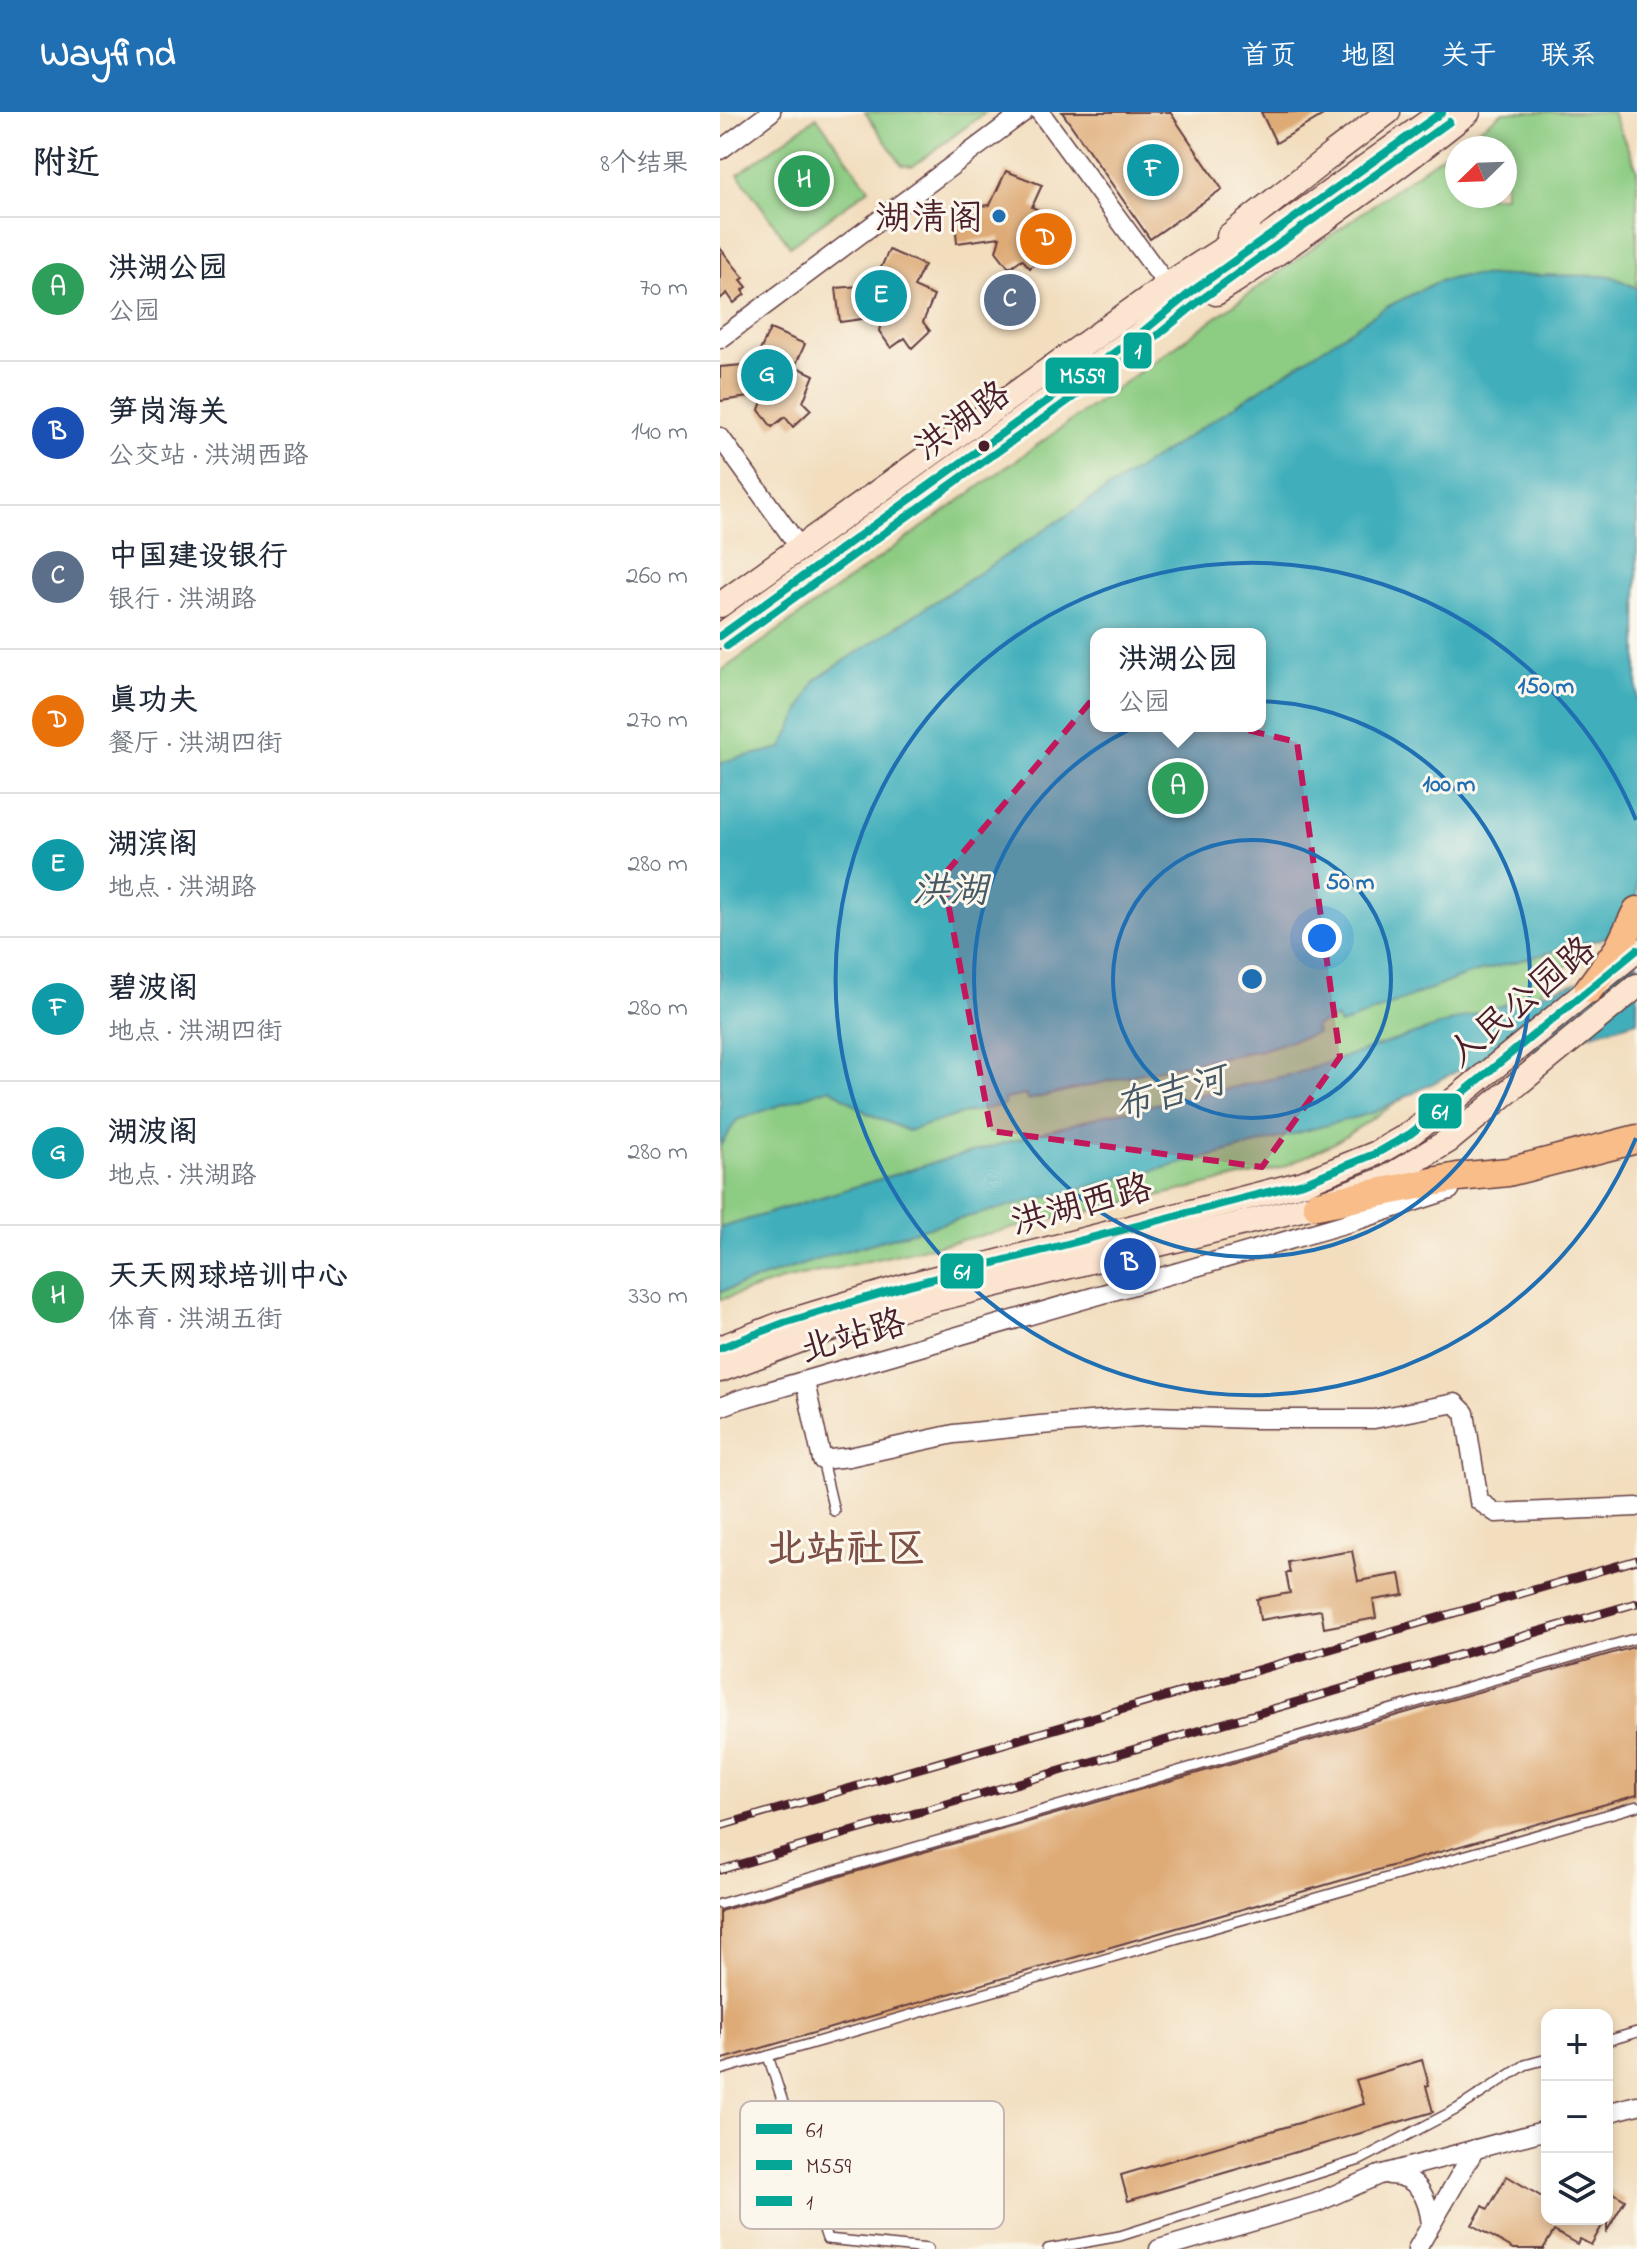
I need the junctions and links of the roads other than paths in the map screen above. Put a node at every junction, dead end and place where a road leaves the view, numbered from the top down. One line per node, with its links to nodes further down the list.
1 (771, 112): 8 (street)
2 (1024, 112): 11 (street)
3 (1040, 112): 9 (street)
4 (1419, 112): 7 (street)
5 (1442, 112): 7 (street)
6 (1468, 112): 10 (street)
7 (1392, 130): 9 (street, 洪湖路); 10 (street, 洪湖路)
8 (720, 150)
9 (1167, 285): 13 (street, 洪湖路)
10 (1140, 334): 15 (street, 洪湖路)
11 (720, 339)
12 (720, 437): 13 (street)
13 (800, 548): 14 (street, 洪湖路)
14 (720, 605)
15 (720, 636)
16 (1637, 911): 19 (main road)
17 (1637, 950): 19 (street, 人民公园路)
18 (1637, 986): 22 (street, 人民公园路)
19 (1589, 989): 20 (street, 人民公园路)
20 (1410, 1134): 25 (street, 洪湖西路)
21 (1637, 1139): 23 (main road)
22 (1423, 1157): 24 (street, 洪湖西路)
23 (1508, 1172): 24 (main road); 27 (street, 北站路)
24 (1317, 1205): 26 (street, 洪湖西路)
25 (720, 1348)
26 (720, 1370)
27 (805, 1382): 28 (street, 北站路); 29 (street)
28 (720, 1407)
29 (822, 1460): 30 (street); 31 (lane)
30 (1637, 1507)
31 (834, 1511)
32 (1637, 1638): 34 (lane)
33 (1637, 1806): 37 (lane)
34 (720, 1904)
35 (1637, 2032): 36 (lane)
36 (1613, 2039)
37 (768, 2056): 39 (lane); 40 (lane)
38 (1541, 2061): 49 (lane)
39 (720, 2070)
40 (783, 2101)
41 (1637, 2105): 42 (street)
42 (1613, 2111)
43 (1541, 2132): 44 (street)
44 (1475, 2149): 45 (street); 46 (street)
45 (1379, 2175): 46 (street); 50 (street)
46 (1431, 2224): 51 (street)
47 (824, 2229): 48 (lane)
48 (928, 2249)
49 (1048, 2249)
50 (1159, 2249)
51 (1417, 2249)

